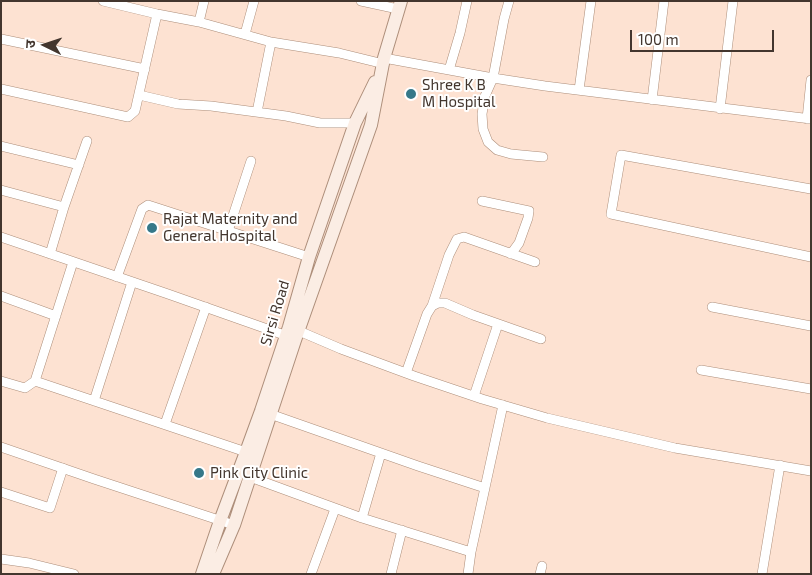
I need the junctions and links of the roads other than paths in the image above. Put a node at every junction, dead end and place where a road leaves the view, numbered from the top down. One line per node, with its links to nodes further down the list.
1 (103, 1): 10 (street)
2 (204, 1): 13 (street)
3 (254, 1): 14 (street)
4 (361, 1): 11 (street)
5 (466, 1): 19 (street)
6 (509, 1): 20 (street)
7 (591, 1): 23 (street)
8 (664, 1): 25 (street)
9 (733, 1): 26 (street)
10 (137, 5): 12 (street)
11 (399, 5): 17 (main road, Sirsi Road)
12 (157, 14): 13 (street); 18 (street)
13 (199, 22): 14 (street)
14 (245, 34): 16 (street)
15 (1, 39): 18 (street)
16 (271, 42): 17 (street); 27 (street)
17 (384, 61): 19 (street); 29 (main road, Sirsi Road); 56 (main road, Sirsi Road)
18 (145, 69): 24 (street)
19 (449, 70): 20 (street)
20 (493, 78): 23 (street); 32 (street)
21 (811, 80): 28 (street)
22 (1, 90): 24 (street)
23 (579, 90): 25 (street)
24 (139, 95): 27 (street)
25 (652, 100): 26 (street)
26 (720, 109): 28 (street)
27 (257, 112): 29 (street)
28 (809, 119)
29 (355, 123): 43 (main road, Sirsi Road)
30 (88, 141): 34 (street)
31 (1, 146): 34 (street)
32 (544, 157)
33 (251, 161): 39 (street)
34 (79, 165): 38 (street)
35 (811, 189): 44 (street)
36 (1, 190): 38 (street)
37 (482, 201): 42 (street)
38 (64, 207): 41 (street)
39 (228, 231): 43 (street); 47 (street)
40 (1, 237): 41 (street)
41 (50, 254): 45 (street)
42 (511, 254): 46 (street); 50 (street)
43 (309, 257): 56 (main road, Sirsi Road)
44 (811, 257)
45 (73, 262): 47 (street); 53 (street)
46 (535, 262)
47 (117, 277): 48 (street)
48 (132, 282): 51 (street); 64 (street)
49 (1, 296): 53 (street)
50 (432, 306): 54 (street); 59 (street)
51 (206, 307): 56 (street); 67 (street)
52 (712, 307): 55 (street)
53 (56, 316): 60 (street)
54 (498, 324): 57 (street); 63 (street)
55 (811, 326)
56 (293, 335): 59 (street); 66 (main road, Sirsi Road); 69 (main road, Sirsi Road)
57 (540, 339)
58 (700, 370): 62 (street)
59 (406, 373): 63 (street)
60 (35, 381): 61 (street); 64 (street)
61 (1, 382)
62 (811, 389)
63 (474, 396): 65 (street)
64 (94, 401): 67 (street)
65 (503, 405): 71 (street); 75 (street)
66 (270, 414): 70 (street); 74 (main road, Sirsi Road)
67 (165, 424): 69 (street)
68 (1, 446): 72 (street)
69 (246, 452): 79 (main road, Sirsi Road)
70 (382, 453): 75 (street); 78 (street)
71 (780, 465): 73 (street); 91 (street)
72 (62, 468): 76 (street); 79 (street)
73 (811, 471)
74 (250, 477): 77 (street); 80 (main road, Sirsi Road)
75 (485, 488): 82 (street)
76 (1, 492)
77 (336, 509): 78 (street); 88 (street)
78 (362, 518): 81 (street)
79 (220, 521): 80 (street); 86 (main road, Sirsi Road)
80 (234, 525): 87 (main road, Sirsi Road)
81 (402, 530): 82 (street); 89 (street)
82 (471, 552): 90 (street)
83 (1, 559): 84 (street)
84 (46, 571): 85 (street)
85 (74, 574)
86 (202, 574)
87 (213, 574)
88 (311, 574)
89 (391, 574)
90 (468, 574)
91 (762, 574)

